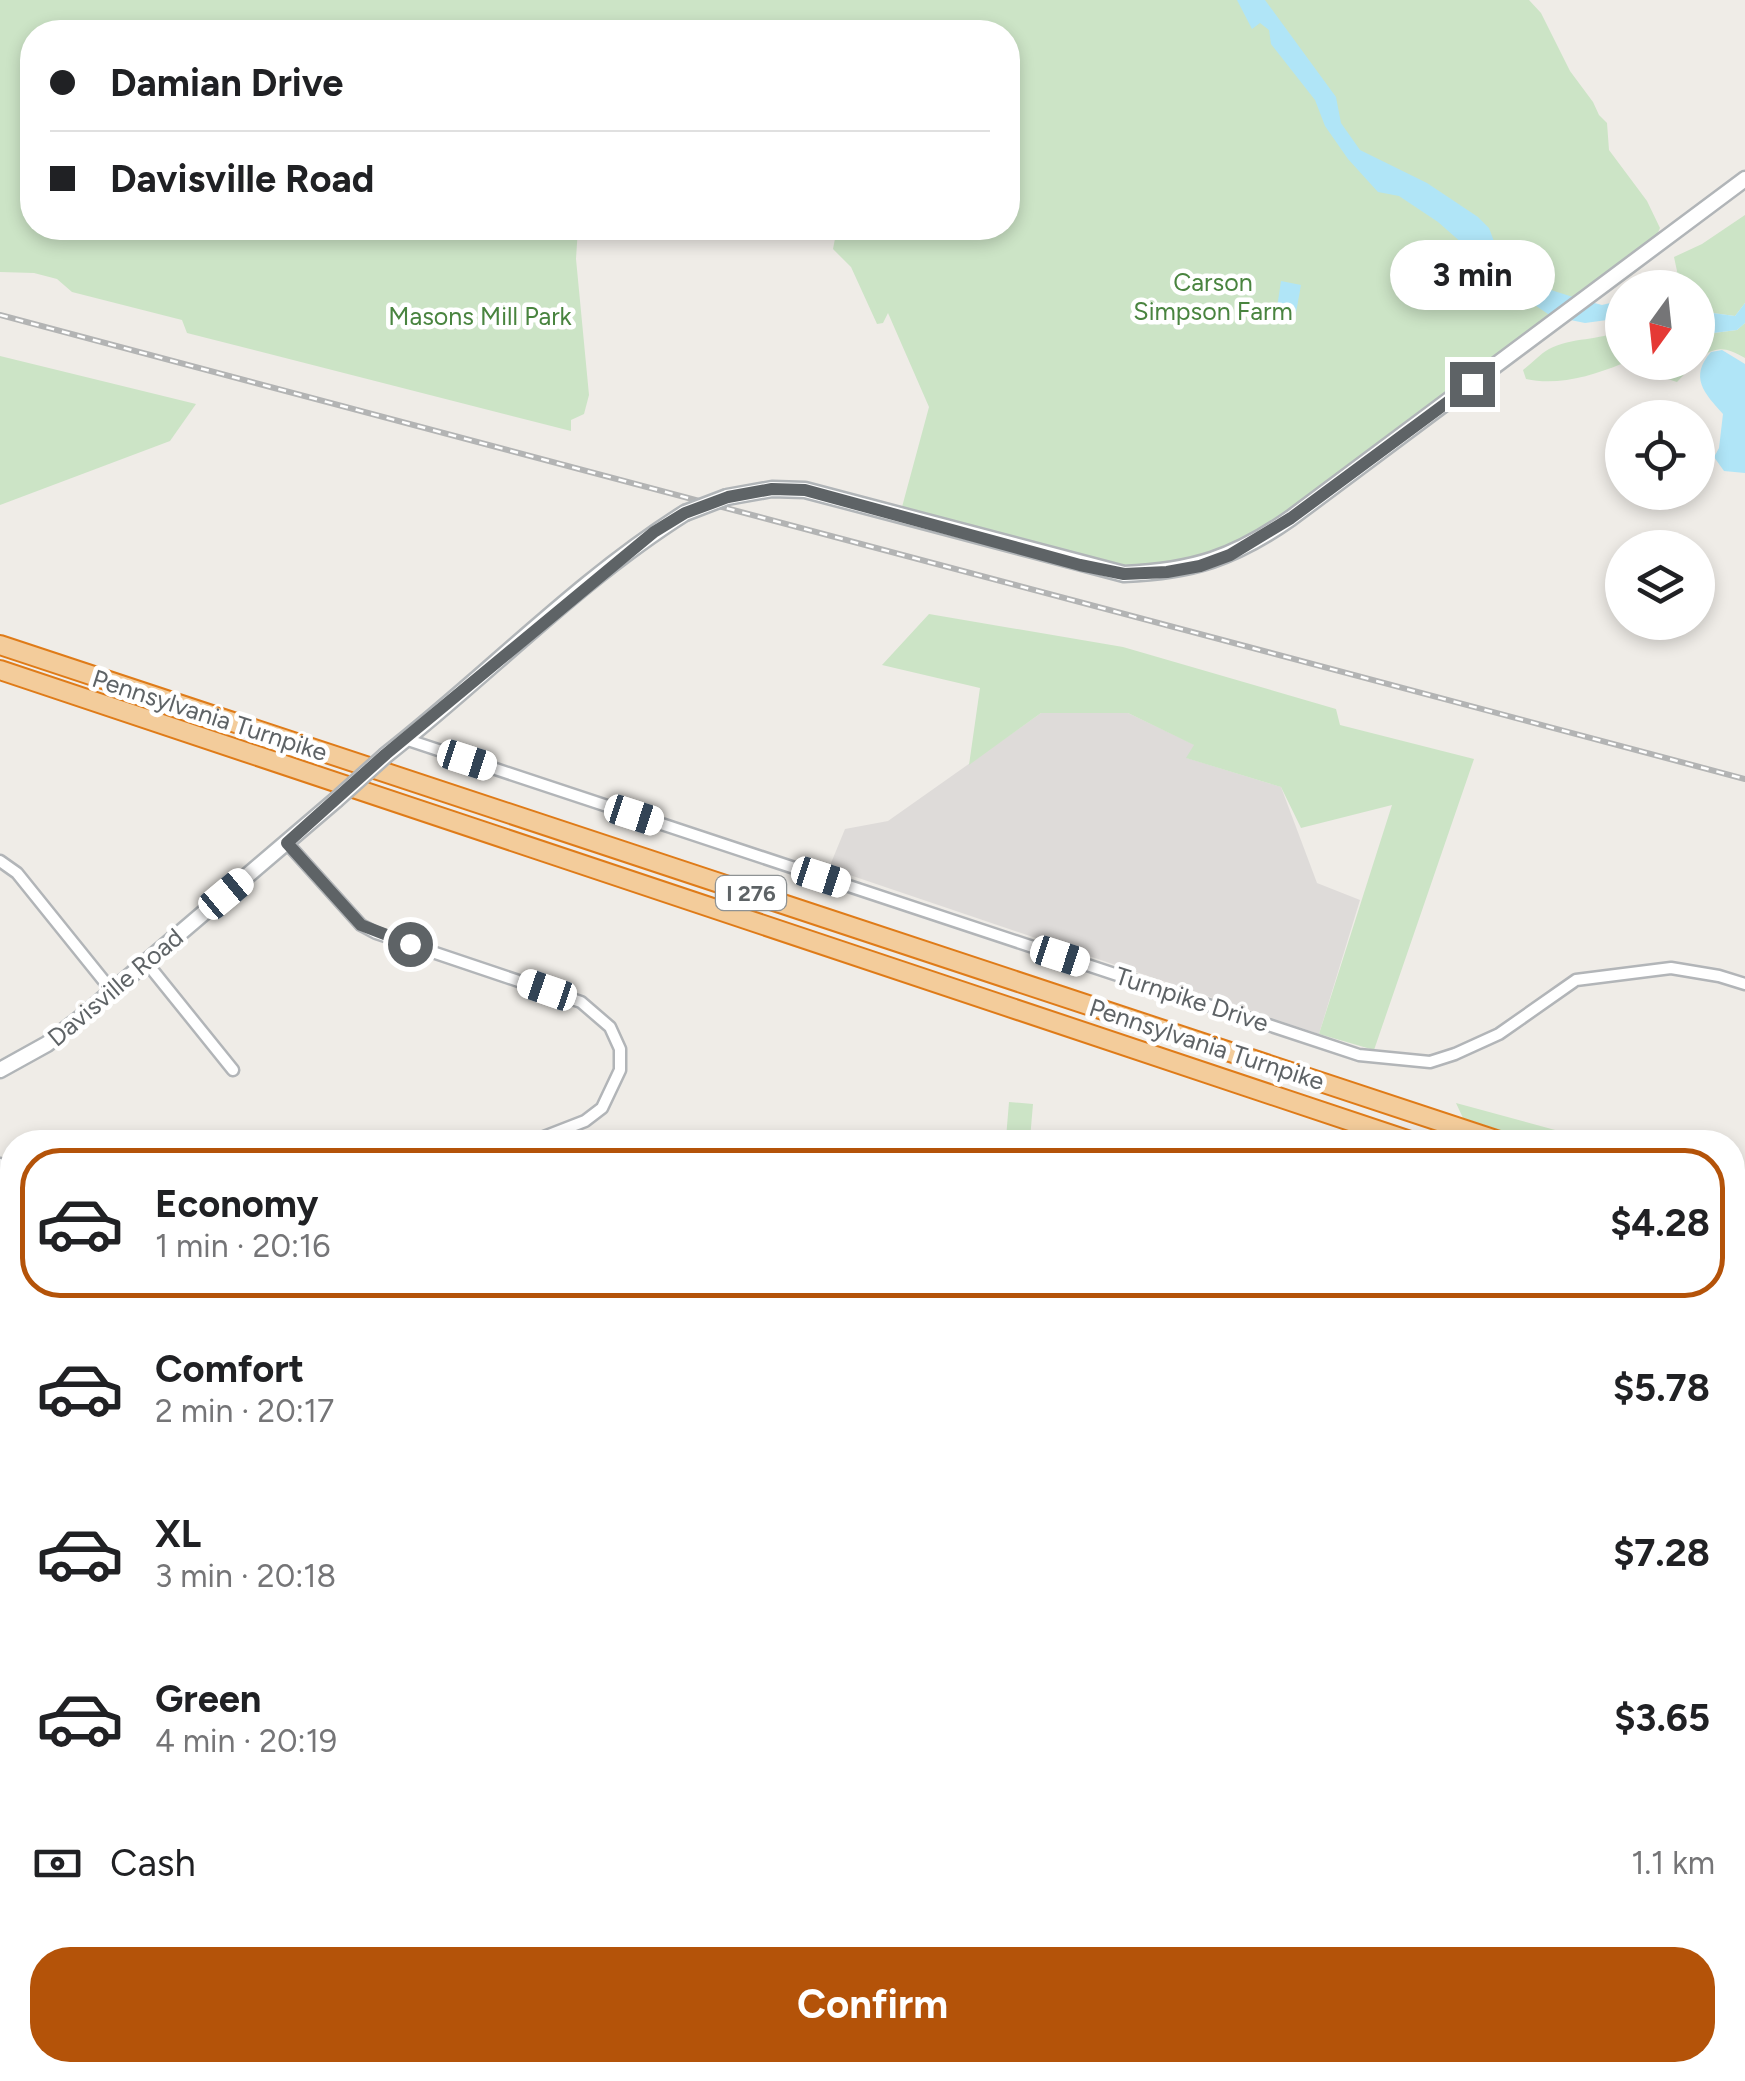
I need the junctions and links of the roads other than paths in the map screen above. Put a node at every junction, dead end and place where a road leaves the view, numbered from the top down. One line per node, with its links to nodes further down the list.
1 (1745, 179): 4 (street, Davisville Road, bridge)
2 (0, 645): 14 (highway, Pennsylvania Turnpike / I 276)
3 (0, 670): 13 (highway, Pennsylvania Turnpike / I 276)
4 (406, 740): 5 (street, Davisville Road, bridge); 8 (street, Turnpike Drive)
5 (287, 843): 7 (street, Davisville Road); 12 (street)
6 (0, 861): 9 (street)
7 (146, 962): 9 (street, Davisville Road); 11 (street)
8 (1745, 984)
9 (112, 991): 10 (street, Davisville Road)
10 (0, 1070)
11 (232, 1070)
12 (562, 1130)
13 (1377, 1130)
14 (1466, 1130)

